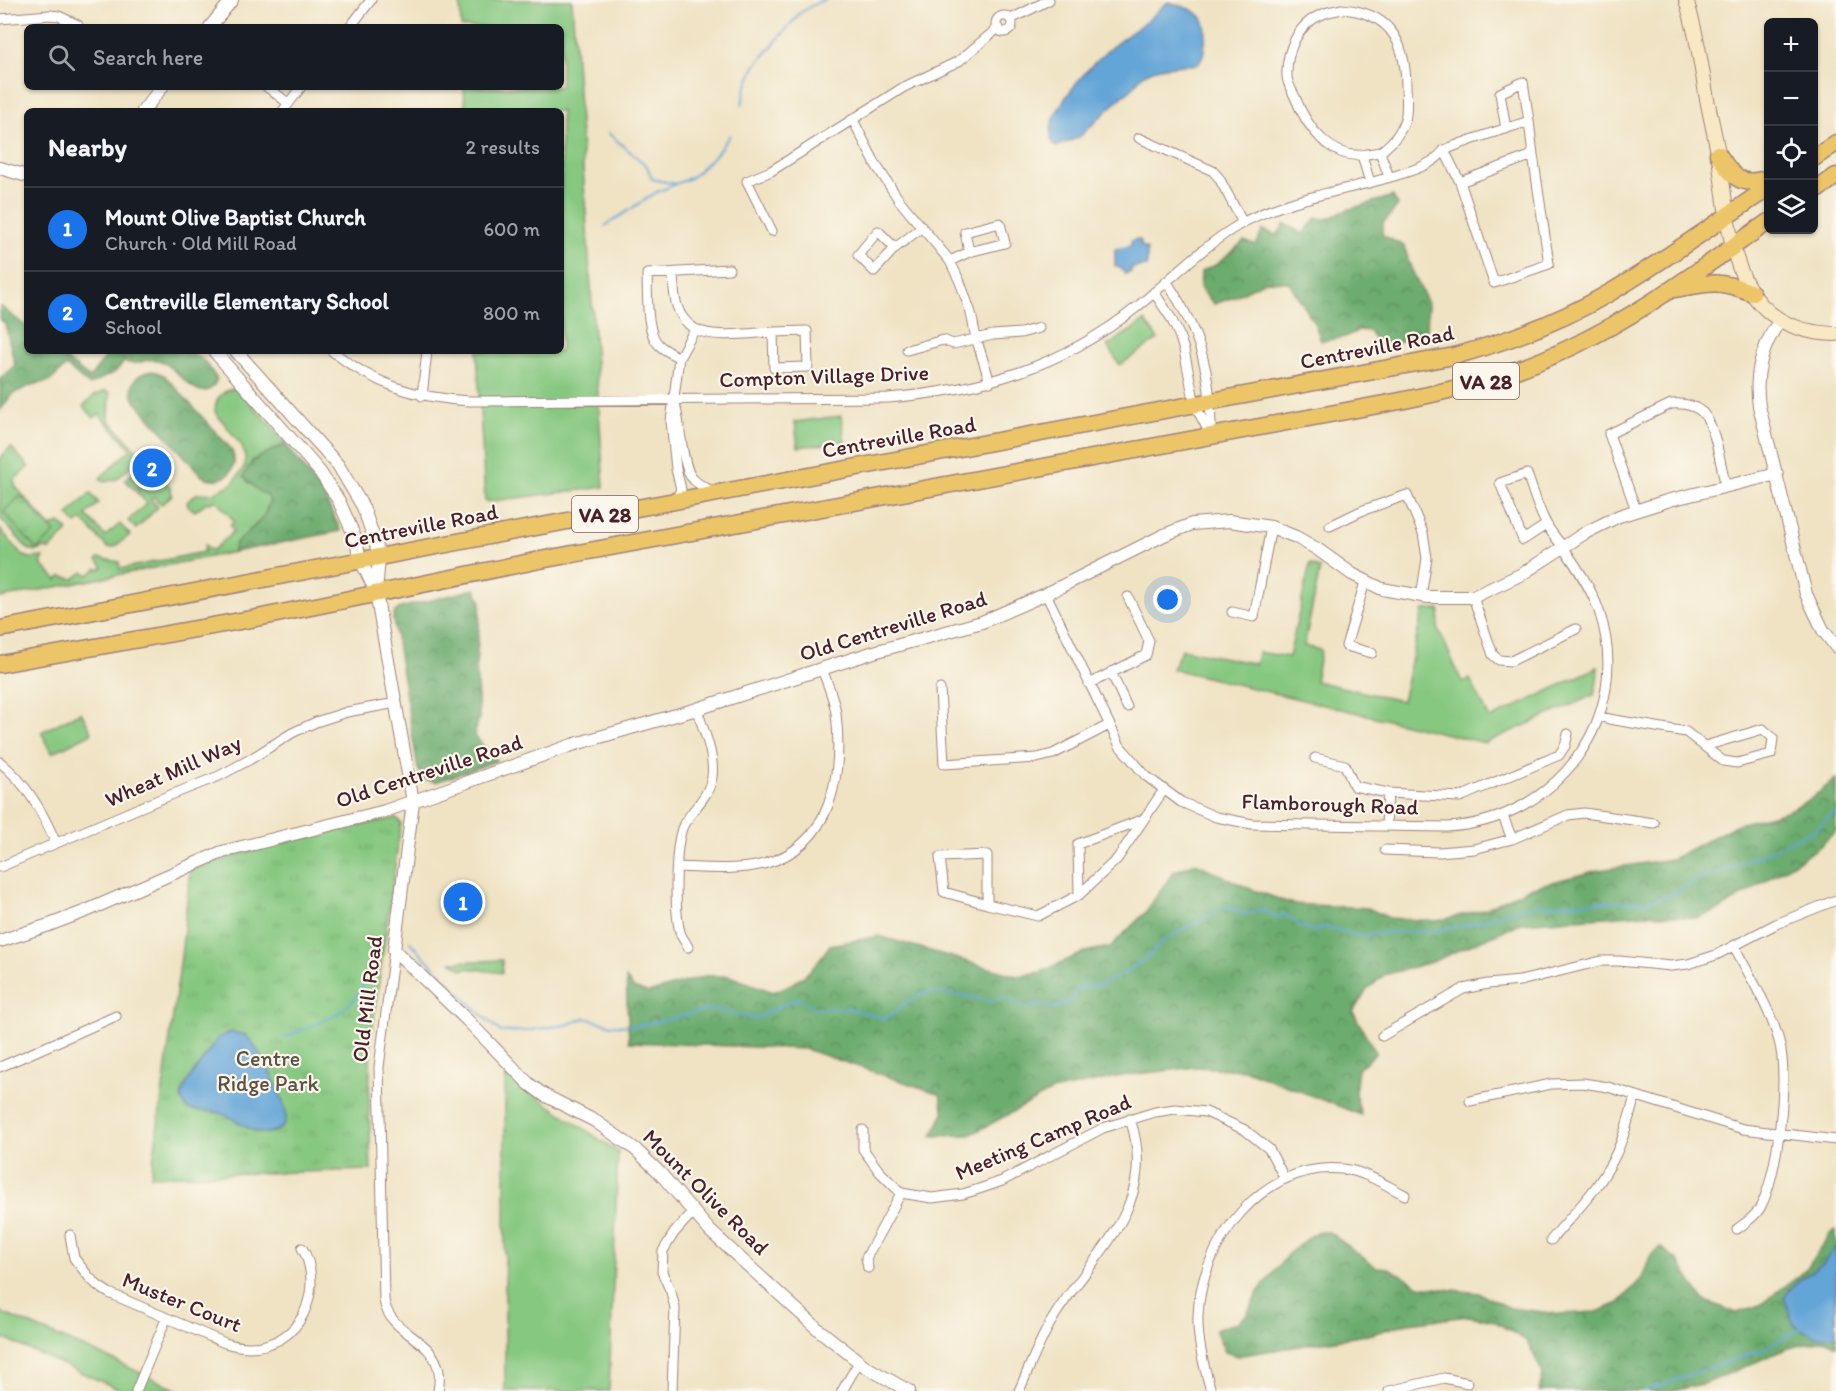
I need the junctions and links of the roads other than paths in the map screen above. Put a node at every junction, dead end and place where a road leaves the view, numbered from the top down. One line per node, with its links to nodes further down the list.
1 (232, 0): 7 (street)
2 (371, 0): 8 (street)
3 (1049, 0): 14 (street)
4 (1686, 0): 21 (main road)
5 (0, 19): 6 (street)
6 (76, 24)
7 (212, 24)
8 (352, 24)
9 (160, 90): 13 (street)
10 (270, 90): 12 (street)
11 (299, 90): 12 (street)
12 (285, 107)
13 (145, 108)
14 (853, 120): 37 (street); 38 (street)
15 (1529, 121): 16 (street, Compton Village Drive); 16 (street); 23 (street)
16 (1506, 129): 19 (street, Compton Village Drive)
17 (1139, 138): 35 (street)
18 (1836, 143): 24 (highway)
19 (1444, 150): 28 (street, Compton Village Drive); 30 (street)
20 (1380, 152): 22 (street); 22 (street); 28 (street)
21 (1718, 154): 29 (highway); 34 (main road)
22 (1362, 155): 31 (street)
23 (1533, 155): 30 (street); 30 (street)
24 (1818, 155)
25 (0, 168): 26 (street)
26 (24, 175)
27 (1836, 176): 32 (highway)
28 (1389, 177): 31 (street, Compton Village Drive)
29 (1764, 179)
30 (1460, 182)
31 (1370, 183): 35 (street, Compton Village Drive)
32 (1818, 189)
33 (1764, 191): 34 (highway, Centreville Road / VA 28)
34 (1727, 215): 40 (main road); 64 (highway, Centreville Road / VA 28)
35 (1243, 223): 45 (street, Compton Village Drive)
36 (1764, 225): 40 (highway, VA 28)
37 (921, 228): 39 (street); 42 (street)
38 (772, 231)
39 (895, 248)
40 (1732, 248): 46 (highway, VA 28); 48 (main road)
41 (969, 252): 41 (street); 42 (street)
42 (950, 261): 54 (street)
43 (729, 270): 44 (street)
44 (673, 273): 50 (street); 60 (street)
45 (1167, 282): 47 (street, Compton Village Drive); 64 (street)
46 (1668, 290): 48 (highway); 65 (highway, VA 28)
47 (1154, 292): 61 (street, Compton Village Drive); 64 (street)
48 (1752, 293): 49 (main road)
49 (1779, 321): 53 (main road); 66 (street)
50 (695, 328): 52 (street); 60 (street)
51 (1039, 328): 54 (street)
52 (773, 332): 52 (street)
53 (1836, 334)
54 (976, 338): 55 (street); 61 (street)
55 (907, 350)
56 (217, 354): 76 (street)
57 (239, 354): 75 (street)
58 (336, 354): 62 (street, Compton Village Drive)
59 (427, 354): 62 (street)
60 (679, 358): 63 (street)
61 (990, 382): 63 (street, Compton Village Drive)
62 (422, 396): 63 (street, Compton Village Drive)
63 (674, 400): 68 (street); 69 (street)
64 (1203, 403): 65 (street); 65 (street); 68 (highway, Centreville Road / VA 28)
65 (1211, 436): 78 (highway, VA 28)
66 (1777, 474): 67 (street, Old Centreville Road); 86 (street)
67 (1726, 487): 70 (street, Old Centreville Road); 70 (street)
68 (716, 493): 69 (highway, Centreville Road / VA 28)
69 (675, 501): 75 (highway, Centreville Road / VA 28)
70 (1636, 510): 74 (street, Old Centreville Road)
71 (1546, 525): 71 (street, Flamborough Road); 74 (street, Flamborough Road)
72 (1330, 526): 81 (street)
73 (1271, 527): 77 (street, Old Centreville Road); 79 (street, Old Centreville Road); 83 (street)
74 (1563, 547): 82 (street, Old Centreville Road); 96 (street, Flamborough Road)
75 (379, 557): 76 (highway, Centreville Road / VA 28); 78 (street)
76 (361, 561): 78 (street); 84 (highway, Centreville Road / VA 28)
77 (1365, 582): 81 (street, Old Centreville Road); 87 (street)
78 (376, 593): 88 (highway, VA 28); 93 (street, Old Mill Road)
79 (1046, 594): 89 (street, Old Centreville Road); 91 (street, Flamborough Road)
80 (1128, 597): 90 (street)
81 (1421, 597): 82 (street, Old Centreville Road)
82 (1473, 597): 85 (street)
83 (1232, 612)
84 (0, 629)
85 (1576, 629)
86 (1836, 647)
87 (1372, 653)
88 (0, 664)
89 (822, 669): 95 (street, Old Centreville Road); 113 (street)
90 (1112, 672): 91 (street); 94 (street)
91 (1089, 684): 97 (street, Flamborough Road)
92 (940, 689): 97 (street)
93 (396, 703): 104 (street, Old Mill Road); 110 (street, Wheat Mill Way)
94 (1127, 707)
95 (697, 709): 104 (street, Old Centreville Road); 113 (street)
96 (1599, 716): 99 (street); 105 (street, Flamborough Road)
97 (1109, 725): 102 (street, Flamborough Road)
98 (1568, 734): 103 (street)
99 (1705, 746): 99 (street)
100 (1316, 758): 103 (street)
101 (0, 762): 110 (street)
102 (1163, 791): 106 (street); 108 (street, Flamborough Road)
103 (1388, 794): 108 (street)
104 (413, 801): 117 (street, Old Centreville Road); 120 (street, Old Mill Road)
105 (1503, 816): 108 (street, Flamborough Road); 109 (street)
106 (1144, 819): 114 (street); 114 (street)
107 (1654, 823): 109 (street)
108 (1386, 826)
109 (1512, 839): 111 (street)
110 (56, 843): 112 (street, Wheat Mill Way)
111 (1385, 850)
112 (0, 867)
113 (677, 867): 119 (street)
114 (1079, 895): 116 (street)
115 (1836, 900): 118 (street)
116 (987, 904): 116 (street)
117 (0, 940)
118 (1734, 946): 122 (street); 128 (street)
119 (688, 947)
120 (394, 950): 133 (street, Mount Olive Road); 144 (street, Old Mill Road)
121 (116, 1016): 123 (street)
122 (1382, 1036)
123 (0, 1067)
124 (1635, 1097): 125 (street); 128 (street); 136 (street)
125 (1470, 1101)
126 (1130, 1119): 130 (street, Meeting Camp Road); 131 (street, Meeting Camp Road); 148 (street)
127 (863, 1130): 131 (street)
128 (1778, 1134): 129 (street); 134 (street)
129 (1836, 1140)
130 (1285, 1179): 132 (street); 149 (street)
131 (901, 1192): 138 (street)
132 (1405, 1195)
133 (693, 1212): 140 (street, Mount Olive Road); 145 (street)
134 (1737, 1229)
135 (70, 1235): 139 (street, Muster Court)
136 (1551, 1240)
137 (302, 1248): 139 (street, Muster Court)
138 (868, 1268)
139 (166, 1319): 143 (street)
140 (859, 1362): 146 (street); 147 (street, Mount Olive Road)
141 (1468, 1383): 142 (street)
142 (1395, 1390)
143 (136, 1391)
144 (438, 1391)
145 (672, 1391)
146 (842, 1391)
147 (909, 1391)
148 (1019, 1391)
149 (1211, 1391)

